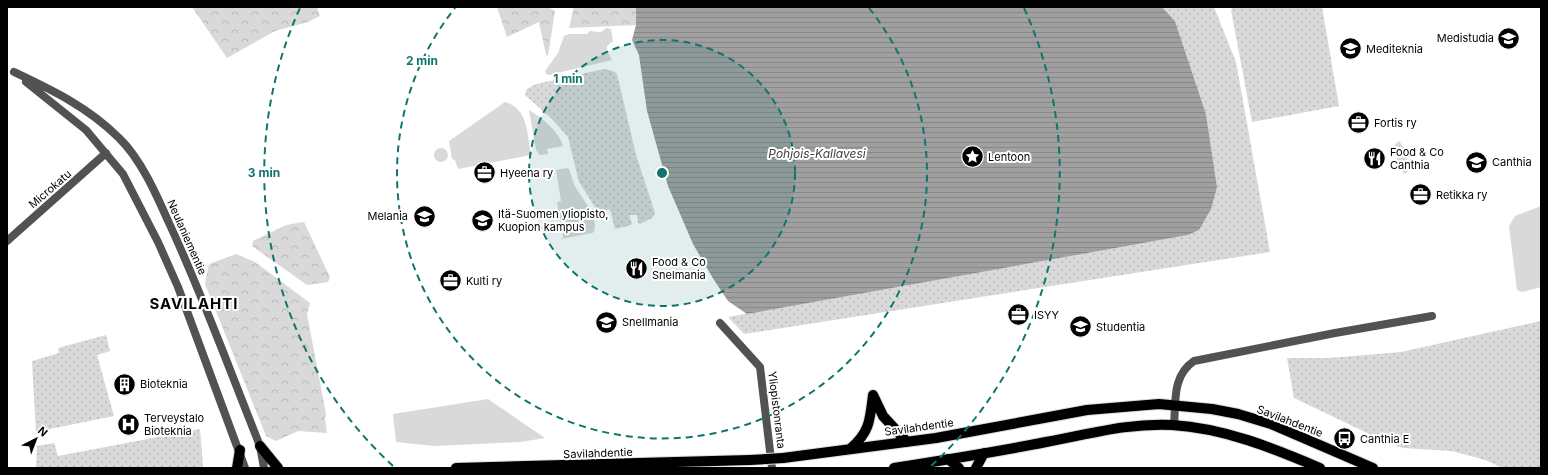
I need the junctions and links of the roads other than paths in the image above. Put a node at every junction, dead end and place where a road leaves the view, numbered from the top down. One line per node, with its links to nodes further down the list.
1 (10, 70): 2 (street, Neulaniementie); 9 (street, Neulaniementie)
2 (106, 152): 3 (street, Microkatu); 11 (street, Neulaniementie)
3 (7, 241)
4 (1432, 316): 6 (street)
5 (720, 323): 19 (street, Yliopistonranta)
6 (1176, 405): 7 (street); 8 (main road, Savilahdentie); 24 (main road, Savilahdentie)
7 (1174, 425): 12 (main road); 23 (main road)
8 (907, 442): 10 (main road, Savilahdentie); 10 (main road)
9 (260, 446): 16 (street, Neulaniementie); 17 (main road)
10 (851, 448): 18 (main road, Savilahdentie, bridge)
11 (240, 450): 14 (main road); 15 (street, Neulaniementie)
12 (984, 453): 13 (main road); 22 (main road)
13 (948, 459): 20 (main road); 21 (main road)
14 (237, 468)
15 (246, 468)
16 (264, 468)
17 (278, 468)
18 (456, 468)
19 (772, 468)
20 (894, 468)
21 (959, 468)
22 (976, 468)
23 (1320, 468)
24 (1373, 468)

